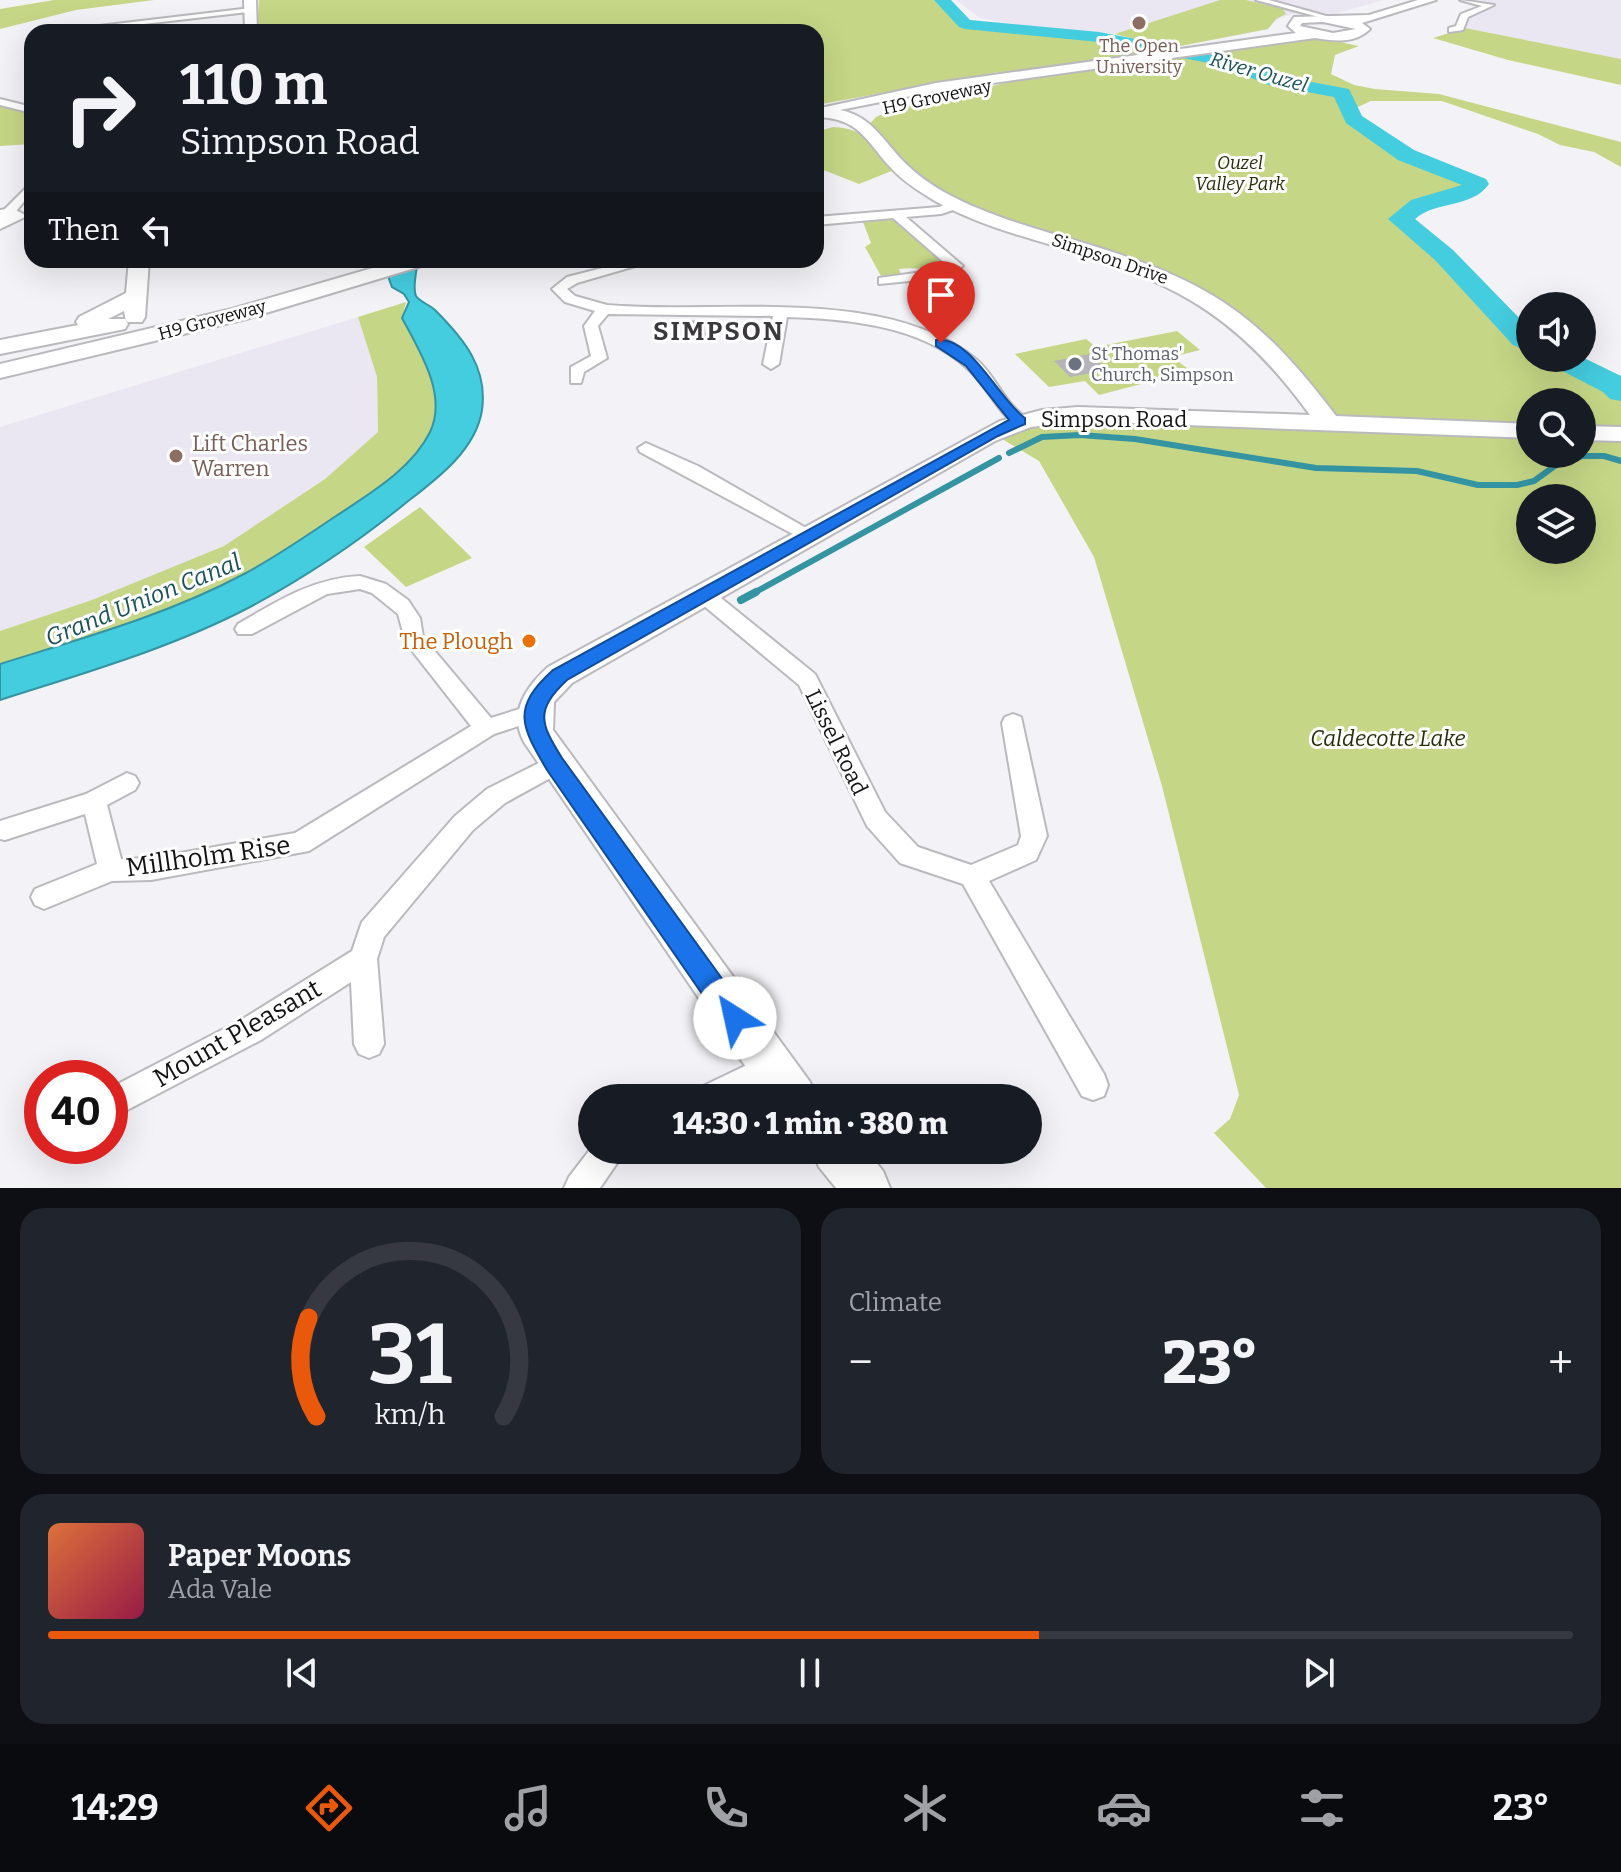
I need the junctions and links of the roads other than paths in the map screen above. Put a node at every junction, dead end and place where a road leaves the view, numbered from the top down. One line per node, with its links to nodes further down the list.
1 (1260, 0): 5 (street)
2 (1283, 0): 5 (street)
3 (1430, 0): 8 (street)
4 (1464, 0): 14 (street)
5 (1272, 3): 10 (street)
6 (249, 5): 7 (street)
7 (172, 17): 11 (street); 12 (street)
8 (1370, 18): 9 (street); 13 (street)
9 (1338, 20): 10 (street); 13 (street)
10 (1300, 23): 13 (street, H9 Groveway); 15 (street, H9 Groveway)
11 (116, 24)
12 (168, 24)
13 (1357, 25)
14 (1452, 30)
15 (1059, 72): 19 (street, H9 Groveway); 19 (street, H9 Groveway)
16 (0, 102): 17 (street)
17 (24, 108)
18 (824, 113): 19 (street)
19 (851, 117): 20 (street, H9 Groveway); 22 (street, Simpson Drive)
20 (824, 124)
21 (24, 196): 24 (street)
22 (955, 205): 23 (street); 43 (street, Simpson Drive)
23 (897, 215): 25 (street); 31 (street)
24 (8, 219)
25 (824, 220)
26 (138, 268): 32 (street)
27 (363, 268): 30 (street, H9 Groveway)
28 (386, 268): 30 (street, H9 Groveway)
29 (618, 268): 33 (street)
30 (346, 277): 35 (street, H9 Groveway); 36 (street, H9 Groveway)
31 (884, 281)
32 (134, 297): 35 (street); 37 (street)
33 (604, 309): 34 (street); 41 (street)
34 (780, 314): 39 (street); 42 (street)
35 (134, 324): 36 (street); 37 (street)
36 (183, 328): 37 (street, H9 Groveway)
37 (95, 337): 38 (street, H9 Groveway); 40 (street, H9 Groveway)
38 (8, 346)
39 (771, 364)
40 (0, 371)
41 (576, 380)
42 (1020, 421): 43 (street, Simpson Road); 48 (street, Simpson Road)
43 (1329, 424): 44 (street, Simpson Road)
44 (1516, 431)
45 (1596, 433): 46 (street)
46 (1621, 434)
47 (646, 448): 48 (street)
48 (811, 536): 49 (street, Simpson Road)
49 (704, 595): 51 (street, Simpson Road); 59 (street, Lissel Road)
50 (245, 629): 53 (street)
51 (532, 713): 53 (street, Millholm Rise); 54 (street)
52 (1013, 723): 59 (street)
53 (486, 728): 58 (street, Millholm Rise)
54 (555, 764): 61 (street); 63 (street)
55 (127, 783): 56 (street)
56 (94, 801): 57 (street); 58 (street, Millholm Rise)
57 (5, 830)
58 (111, 870): 60 (street)
59 (972, 876): 66 (street)
60 (44, 897)
61 (363, 959): 62 (street); 67 (street, Mount Pleasant)
62 (369, 1044)
63 (770, 1069): 64 (street); 65 (street)
64 (740, 1084)
65 (782, 1084)
66 (1093, 1085)
67 (128, 1095)
68 (599, 1164): 70 (street)
69 (847, 1164): 71 (street)
70 (580, 1188)
71 (866, 1188)

